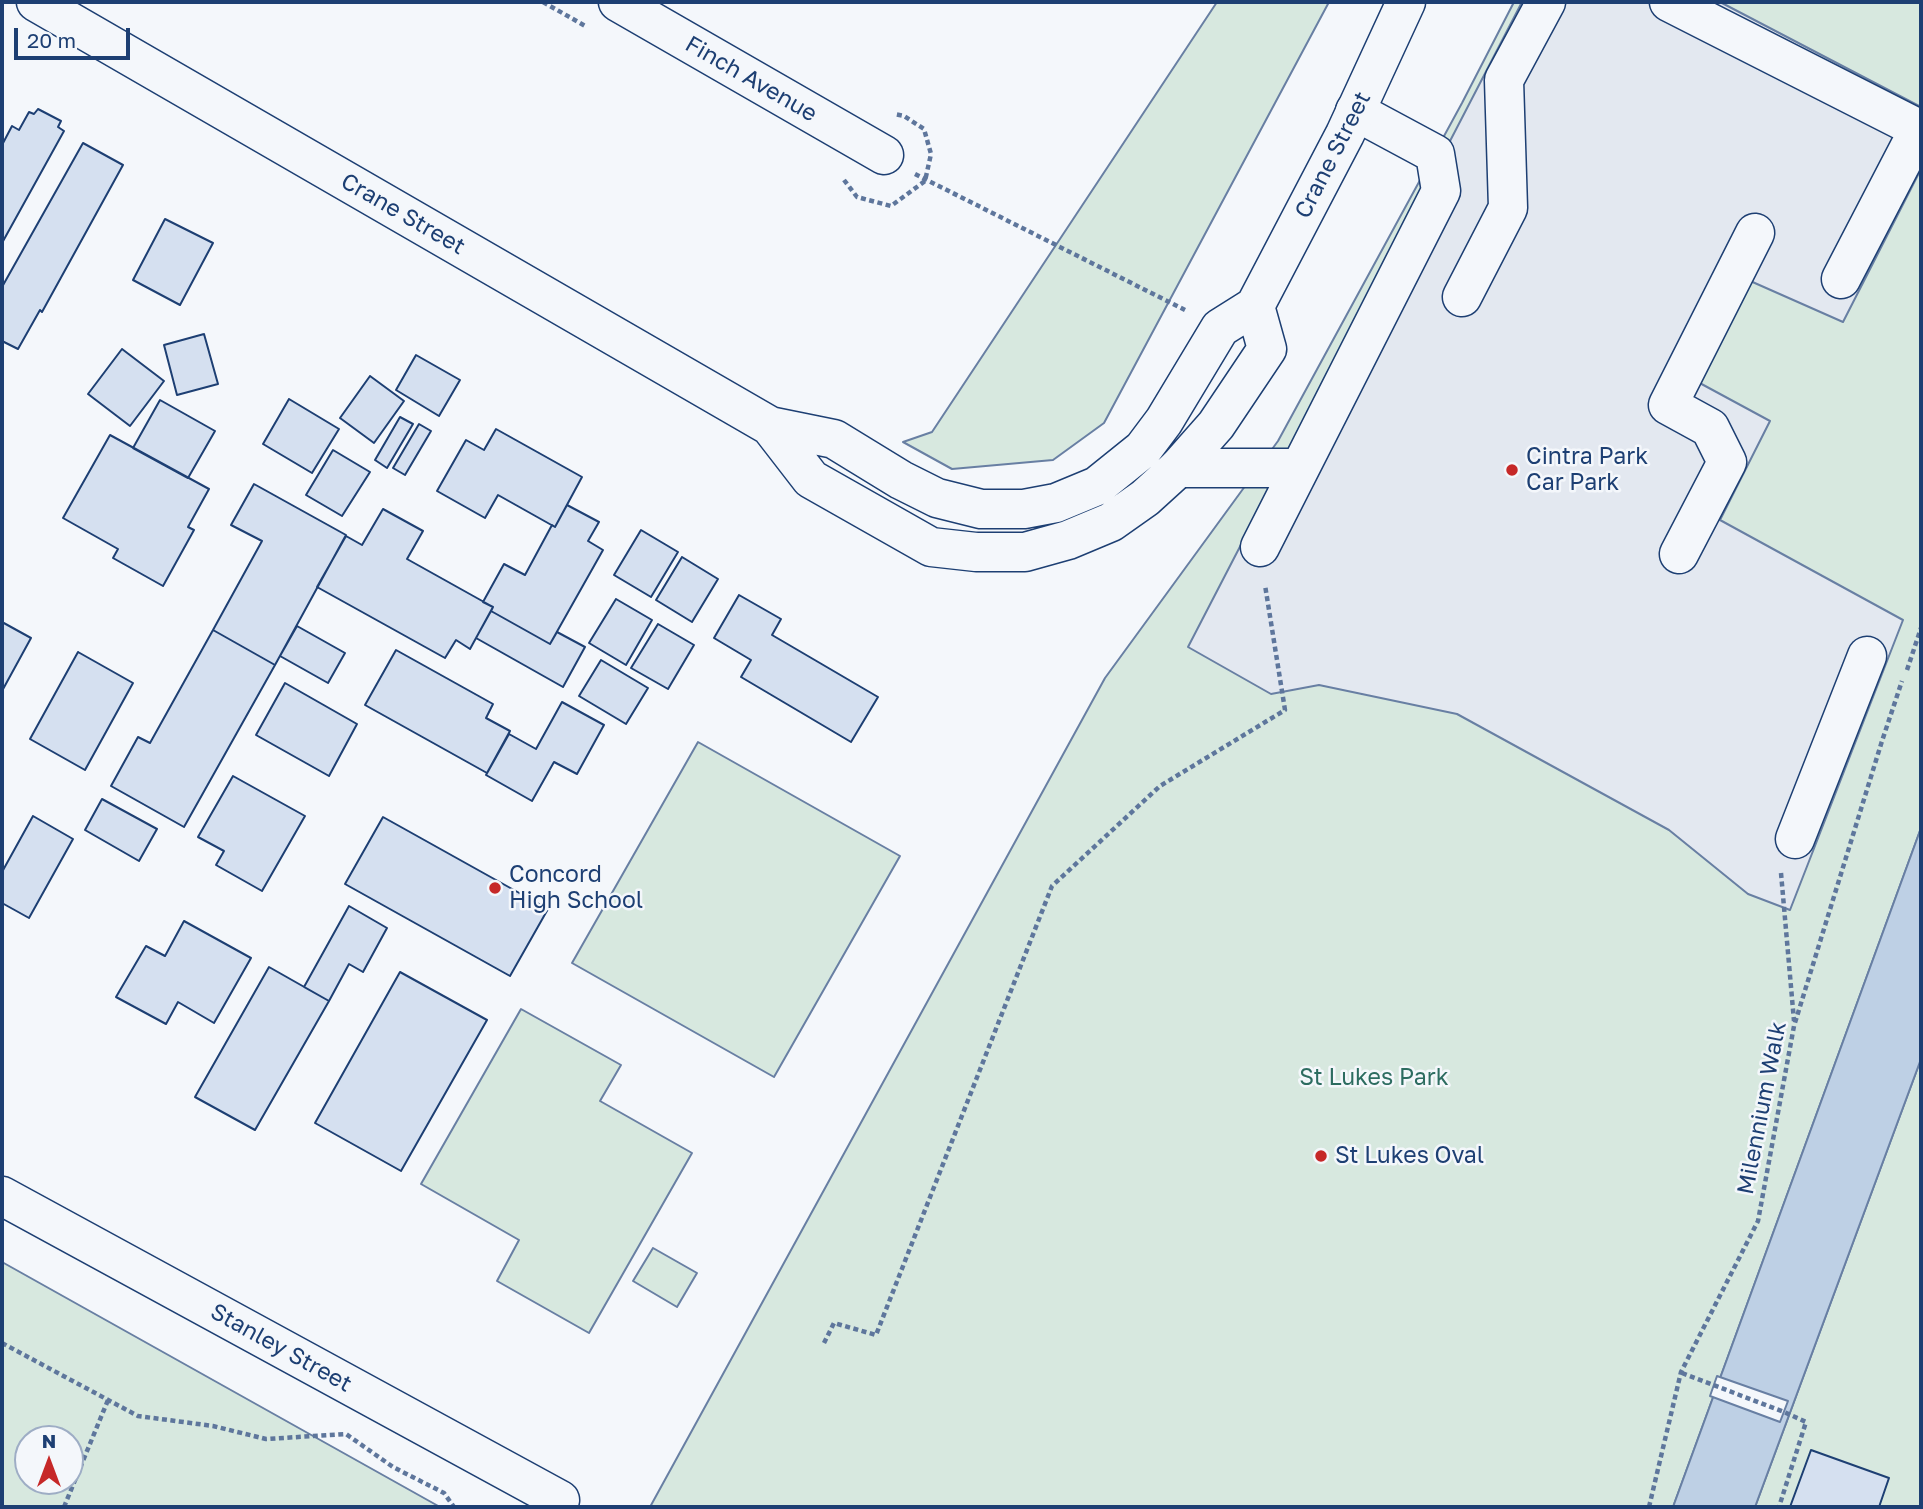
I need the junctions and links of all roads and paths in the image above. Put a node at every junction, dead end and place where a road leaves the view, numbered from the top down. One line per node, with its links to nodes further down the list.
1 (36, 2): 16 (main road, Crane Street)
2 (618, 2): 8 (main road, Finch Avenue)
3 (1406, 2): 6 (main road, Crane Street)
4 (1546, 2): 13 (main road)
5 (1669, 2): 12 (main road)
6 (1356, 111): 14 (main road, Crane Street); 18 (main road)
7 (931, 154): 9 (path)
8 (884, 155): 9 (path)
9 (925, 181): 10 (path); 15 (path)
10 (891, 206)
11 (1755, 233): 20 (main road)
12 (1841, 279)
13 (1462, 297)
14 (1255, 306): 15 (main road, Crane Street); 17 (main road, Crane Street)
15 (1220, 328): 16 (main road, Crane Street)
16 (770, 426): 17 (main road, Crane Street)
17 (1178, 468): 18 (main road)
18 (1299, 468): 19 (main road)
19 (1260, 547): 27 (path)
20 (1679, 554)
21 (1921, 628): 24 (path, Milennium Walk)
22 (1867, 656): 23 (main road)
23 (1788, 854): 24 (path)
24 (1794, 1026): 28 (path, Milennium Walk)
25 (2, 1196): 30 (main road, Stanley Street)
26 (2, 1343): 29 (path)
27 (824, 1343)
28 (1681, 1372): 33 (path, Milennium Walk); 34 (path)
29 (108, 1400): 31 (path); 32 (path)
30 (560, 1500)
31 (64, 1507)
32 (454, 1507)
33 (1648, 1507)
34 (1779, 1507)

